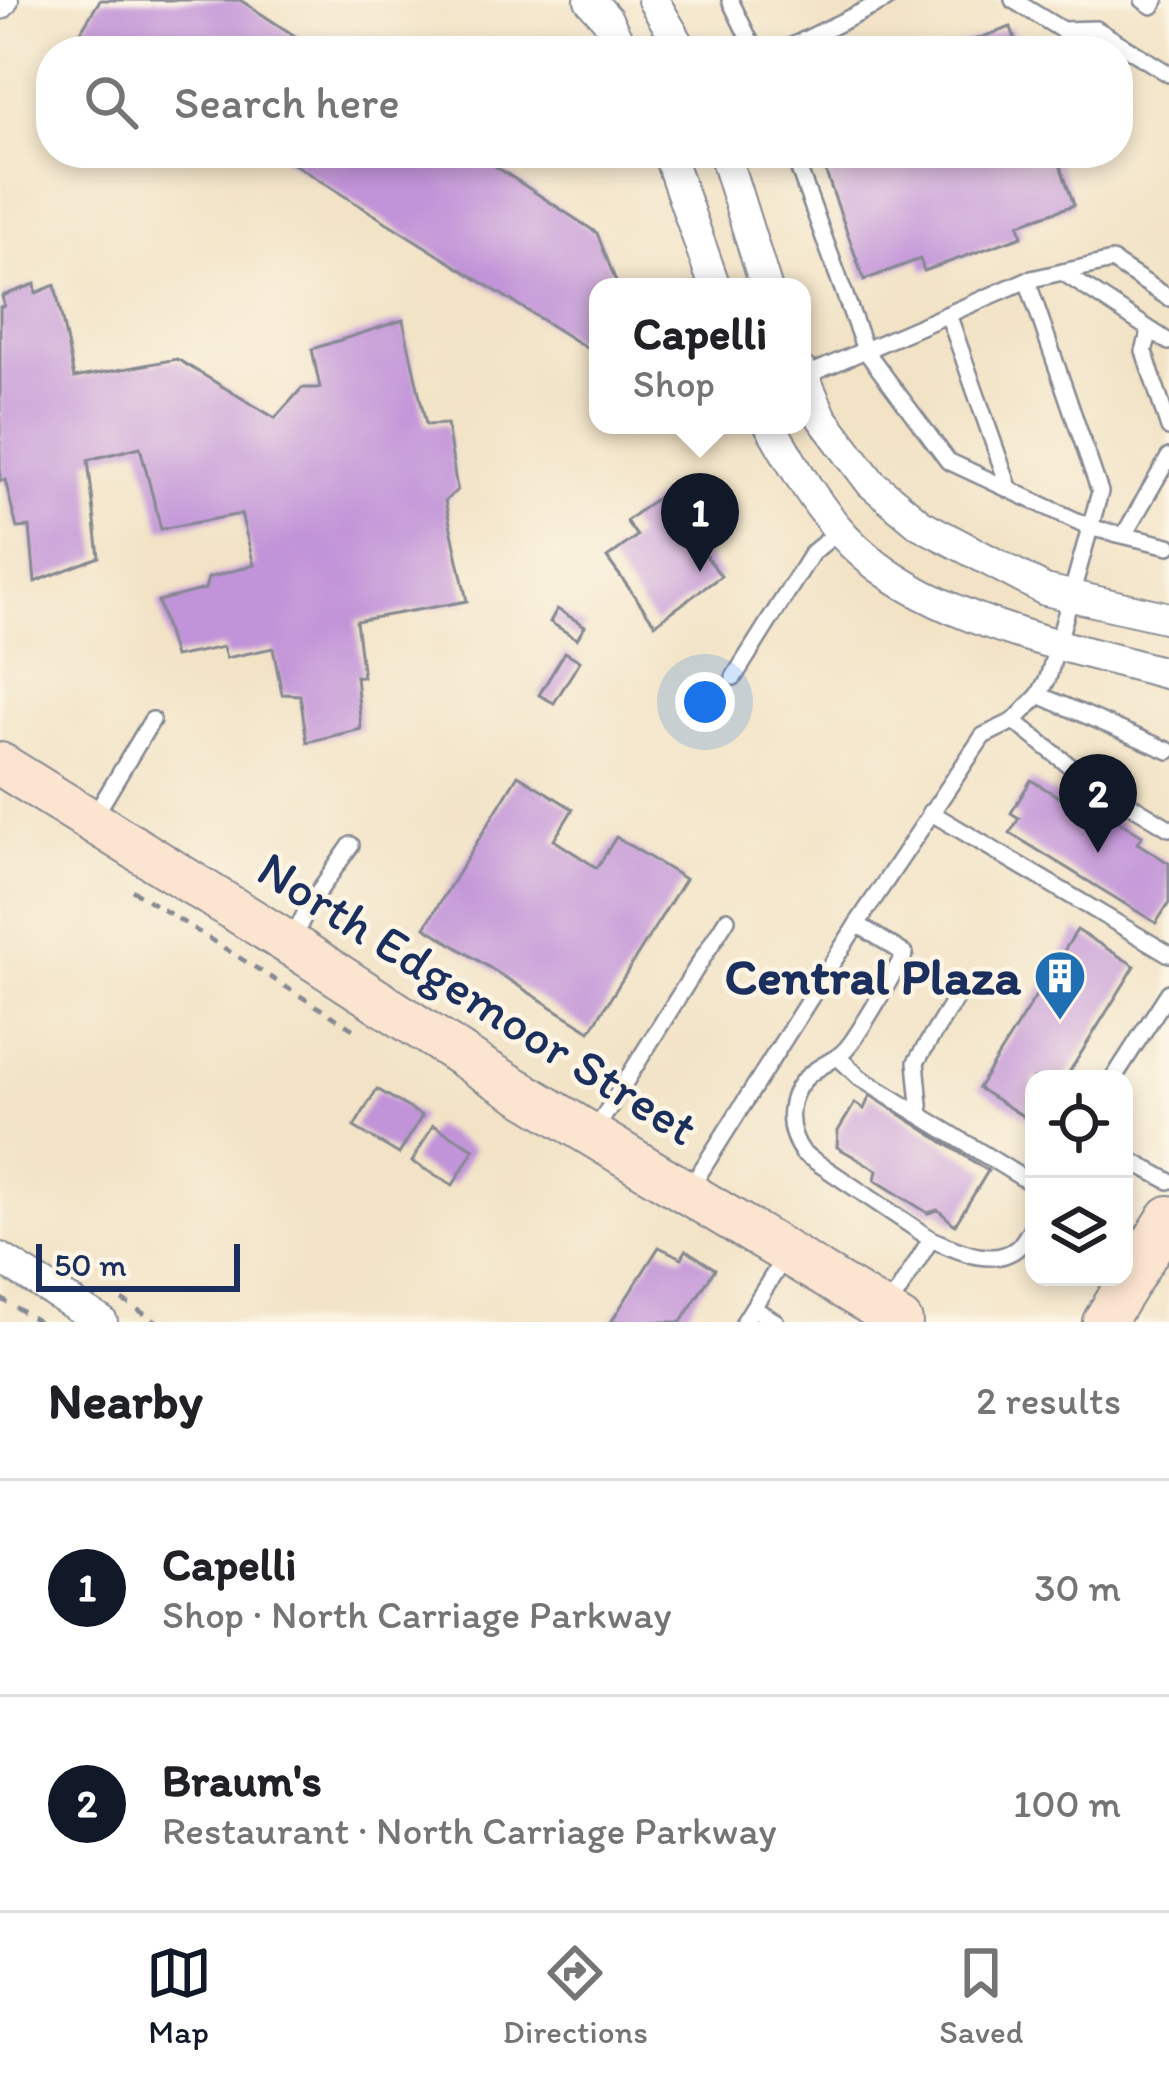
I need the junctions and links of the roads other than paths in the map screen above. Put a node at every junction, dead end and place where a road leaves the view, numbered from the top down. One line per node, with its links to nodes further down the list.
1 (590, 0): 8 (street)
2 (653, 0): 9 (street)
3 (730, 0): 10 (lane)
4 (886, 0): 11 (lane)
5 (1013, 0): 12 (lane)
6 (1143, 0): 7 (lane)
7 (1156, 0)
8 (616, 36)
9 (674, 36)
10 (748, 36)
11 (813, 36)
12 (1109, 36)
13 (1133, 51): 14 (lane)
14 (1169, 74)
15 (673, 168): 19 (street)
16 (729, 168): 20 (street)
17 (798, 168): 26 (lane)
18 (1062, 272): 21 (lane); 22 (lane); 24 (lane)
19 (712, 278)
20 (763, 278)
21 (1027, 280): 23 (lane); 33 (lane)
22 (1169, 298)
23 (948, 314): 26 (lane); 32 (lane)
24 (1150, 331): 25 (lane); 29 (lane)
25 (1169, 342)
26 (865, 350): 27 (lane); 32 (lane)
27 (811, 372)
28 (811, 393): 37 (street)
29 (1169, 428)
30 (775, 434): 34 (street)
31 (1169, 457): 35 (lane)
32 (1010, 490): 33 (lane)
33 (1092, 528): 35 (lane); 37 (lane)
34 (840, 530): 39 (street); 41 (lane)
35 (1124, 536): 36 (lane)
36 (1169, 545)
37 (1070, 596): 38 (street); 39 (lane)
38 (1169, 618)
39 (1058, 644): 40 (street); 42 (lane)
40 (1169, 674)
41 (734, 677)
42 (1039, 695): 44 (lane); 45 (lane)
43 (152, 720): 48 (lane)
44 (1014, 721): 47 (lane); 49 (lane)
45 (1169, 752)
46 (0, 764): 48 (street, North Edgemoor Street)
47 (930, 812): 52 (lane); 54 (lane)
48 (91, 820): 53 (street, North Edgemoor Street)
49 (1169, 828)
50 (351, 845): 53 (lane)
51 (727, 919): 60 (lane)
52 (857, 924): 57 (lane); 64 (lane)
53 (290, 944): 60 (street, North Edgemoor Street)
54 (1169, 954)
55 (958, 994): 59 (lane)
56 (1167, 1000): 58 (lane)
57 (839, 1058): 59 (lane); 67 (lane)
58 (1118, 1070)
59 (921, 1115): 62 (lane)
60 (592, 1135): 64 (street, North Edgemoor Street)
61 (1133, 1162): 63 (lane)
62 (1025, 1179)
63 (1169, 1180)
64 (687, 1193): 68 (street, North Edgemoor Street)
65 (1025, 1237): 67 (lane)
66 (1151, 1237): 74 (street)
67 (931, 1239): 71 (lane)
68 (787, 1253): 70 (lane); 71 (street, North Edgemoor Street)
69 (0, 1258): 72 (street)
70 (749, 1315): 73 (lane)
71 (893, 1317)
72 (102, 1322)
73 (776, 1322)
74 (1104, 1322)

